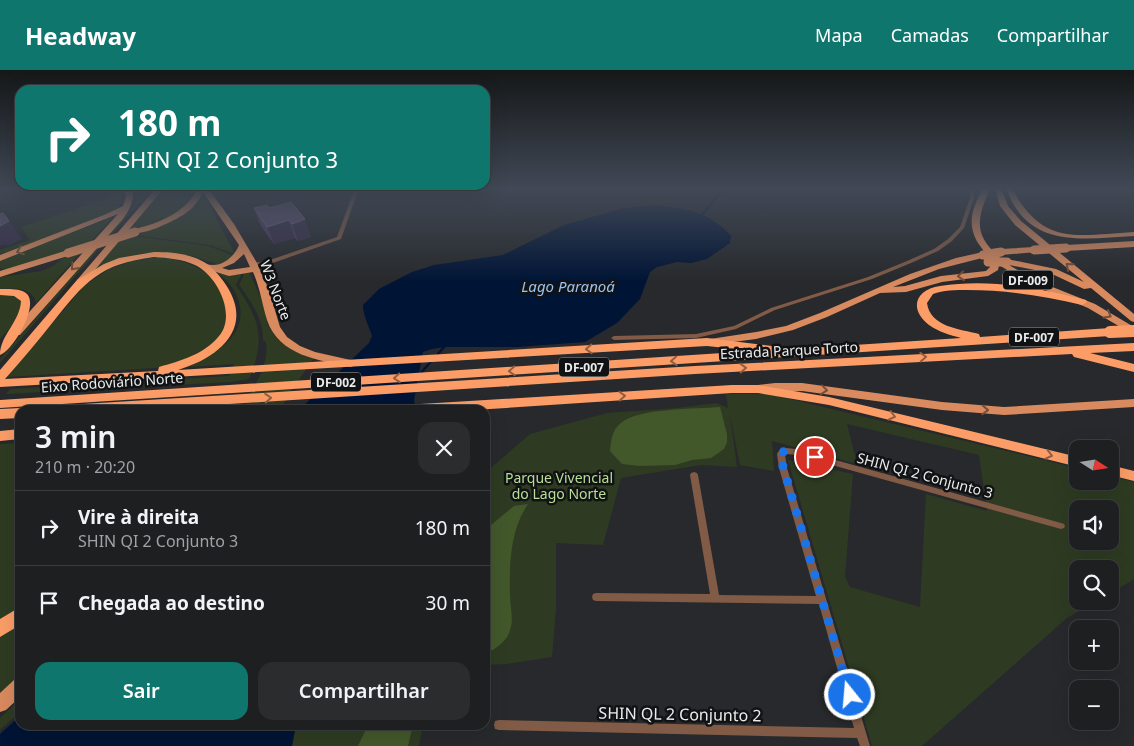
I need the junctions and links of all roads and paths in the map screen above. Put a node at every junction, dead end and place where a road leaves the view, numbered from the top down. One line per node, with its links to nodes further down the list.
1 (100, 220): 17 (main road, one-way to 17)
2 (118, 220): 28 (main road, one-way to 28)
3 (133, 220): 21 (main road)
4 (167, 220): 20 (main road, bridge)
5 (227, 220): 15 (main road, W3 Norte)
6 (346, 220): 19 (street)
7 (965, 220): 12 (street)
8 (975, 220): 11 (main road)
9 (1015, 220): 25 (main road, DF-009, one-way to 9)
10 (1030, 220): 13 (main road)
11 (974, 224): 12 (street); 16 (main road, DF-009)
12 (962, 227): 27 (street)
13 (1134, 234)
14 (1134, 244): 16 (main road, bridge)
15 (242, 246): 18 (main road); 19 (main road, W3 Norte)
16 (991, 256): 22 (main road); 22 (main road, one-way to 22); 24 (main road, DF-009); 25 (main road, bridge)
17 (0, 258)
18 (208, 267): 19 (main road); 21 (highway); 37 (highway)
19 (254, 267): 35 (main road, W3 Norte)
20 (0, 274)
21 (80, 282): 38 (highway)
22 (876, 291): 30 (main road)
23 (3, 292): 28 (highway)
24 (1082, 302): 26 (main road, DF-009, one-way to 26); 29 (highway)
25 (1134, 319)
26 (1134, 331): 29 (highway, Estrada Parque Torto / DF-007, bridge)
27 (614, 338)
28 (10, 340): 33 (highway)
29 (997, 340): 34 (highway, Estrada Parque Torto / DF-007)
30 (707, 342): 34 (highway); 35 (highway, one-way to 35)
31 (1130, 347): 32 (highway, Estrada Parque Torto / DF-007)
32 (1054, 350): 36 (highway); 39 (highway, Estrada Parque Torto / DF-007, one-way to 32)
33 (0, 351)
34 (789, 354): 39 (highway, Estrada Parque Torto / DF-007, one-way to 39)
35 (353, 363): 37 (highway)
36 (1134, 368)
37 (139, 376): 40 (highway)
38 (0, 377)
39 (446, 380): 44 (highway, Eixo Rodoviário Norte / DF-002, one-way to 39); 44 (highway, Eixo Rodoviário Norte / DF-002, one-way to 44)
40 (0, 383)
41 (758, 389): 42 (main road, one-way to 42); 45 (highway, one-way to 41); 50 (highway, one-way to 50)
42 (1134, 403)
43 (0, 404): 44 (highway, Eixo Rodoviário Norte / DF-002)
44 (64, 405)
45 (482, 405)
46 (15, 413): 47 (highway)
47 (0, 414)
48 (15, 434): 49 (highway)
49 (0, 436)
50 (1069, 460)
51 (1119, 472): 53 (highway)
52 (694, 475): 56 (street)
53 (1134, 476)
54 (1061, 526): 57 (street, SHIN QI 2 Conjunto 3)
55 (596, 597): 56 (street)
56 (715, 599): 57 (street)
57 (821, 600): 63 (street)
58 (15, 618): 59 (highway)
59 (0, 629)
60 (15, 690): 61 (main road)
61 (0, 704)
62 (499, 725): 63 (street, SHIN QL 2 Conjunto 2)
63 (861, 733): 64 (street)
64 (864, 746)

